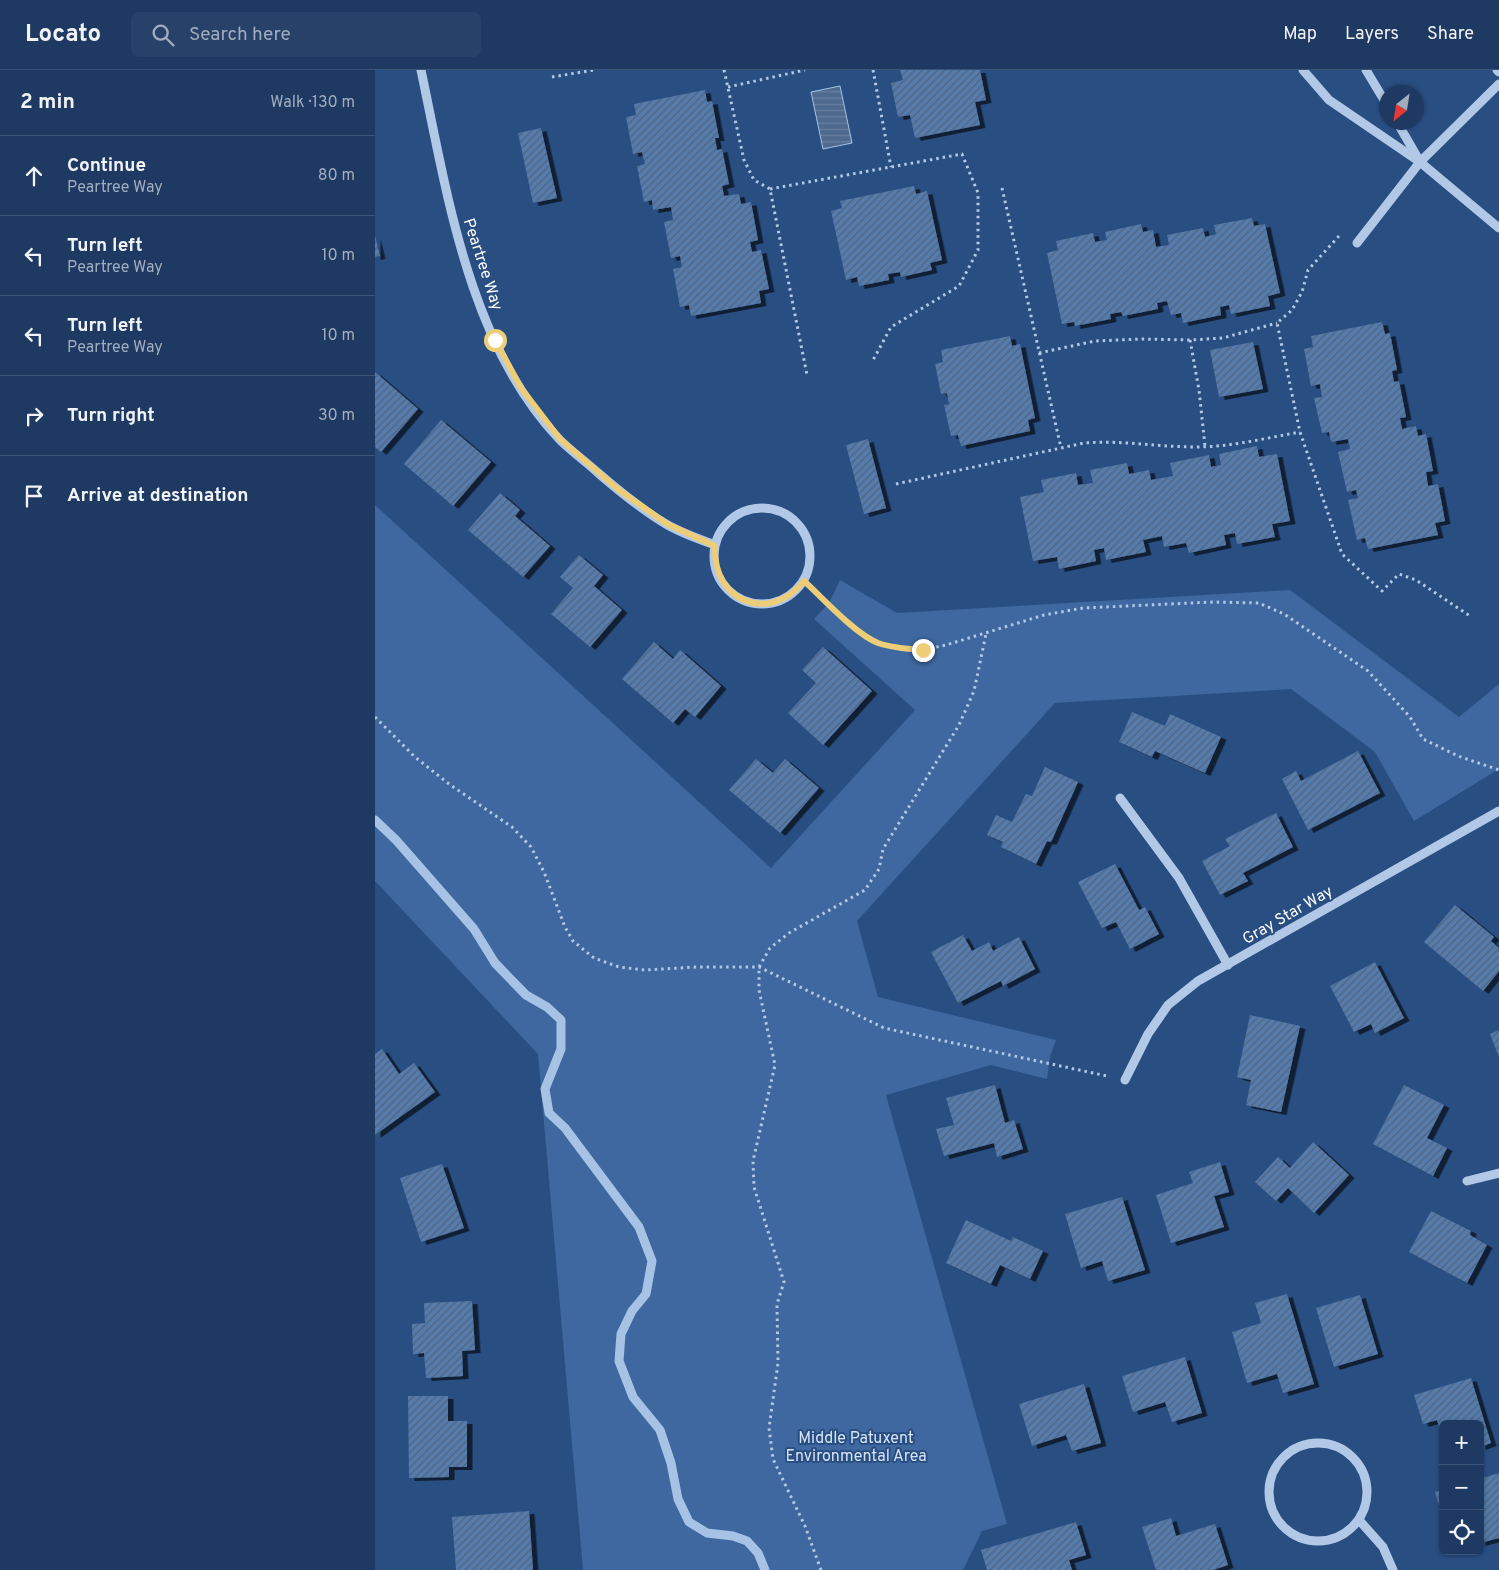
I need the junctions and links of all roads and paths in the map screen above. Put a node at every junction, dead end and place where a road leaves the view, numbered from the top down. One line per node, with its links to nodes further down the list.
1 (421, 70): 29 (street, Peartree Way)
2 (594, 70): 8 (path)
3 (724, 70): 10 (path)
4 (805, 70): 10 (path)
5 (873, 70): 14 (path)
6 (1303, 70): 13 (street)
7 (1365, 70): 11 (street)
8 (552, 77)
9 (1499, 84): 13 (street)
10 (727, 86): 16 (path)
11 (1379, 92)
12 (1402, 130): 13 (street)
13 (1420, 162): 17 (street); 19 (street)
14 (891, 167): 16 (path); 23 (path)
15 (1002, 188): 22 (path)
16 (771, 189): 24 (path)
17 (1499, 228)
18 (1342, 232): 20 (path)
19 (1357, 243)
20 (1277, 323): 21 (path); 25 (path)
21 (1190, 340): 22 (path); 26 (path)
22 (1039, 352): 27 (path)
23 (872, 362)
24 (807, 375)
25 (1300, 432): 26 (path); 31 (path)
26 (1205, 446): 27 (path)
27 (1061, 448): 28 (path)
28 (896, 484)
29 (715, 546): 30 (street); 30 (street)
30 (804, 581): 32 (path)
31 (1470, 616)
32 (986, 634): 34 (path); 38 (path)
33 (375, 717): 38 (path)
34 (1499, 770)
35 (1121, 798): 37 (street)
36 (1499, 810): 37 (street, Gray Star Way)
37 (1228, 965): 39 (street, Gray Star Way)
38 (759, 967): 39 (path); 43 (path)
39 (1125, 1080)
40 (1499, 1173): 41 (street)
41 (1467, 1181)
42 (1359, 1520): 42 (street); 44 (street)
43 (821, 1570)
44 (1393, 1570)

